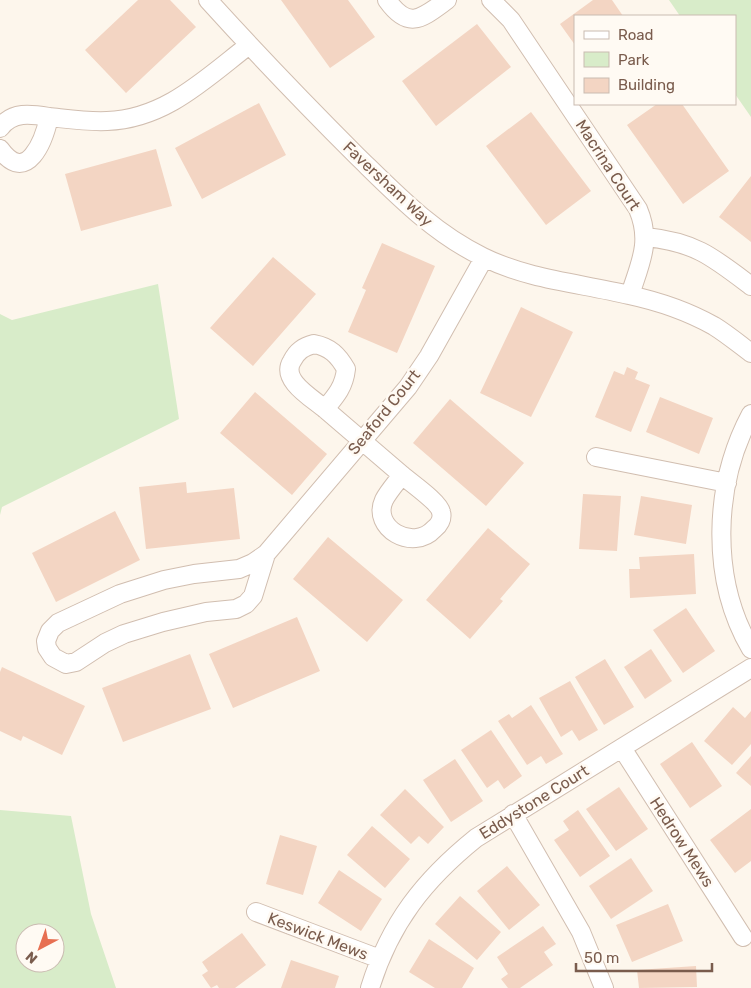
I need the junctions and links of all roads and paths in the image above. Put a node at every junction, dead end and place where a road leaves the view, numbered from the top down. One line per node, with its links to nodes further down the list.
1 (208, 0): 5 (street, Faversham Way)
2 (387, 0): 3 (street)
3 (447, 0)
4 (491, 0): 9 (street, Macrina Court)
5 (249, 45): 6 (street); 10 (street, Faversham Way)
6 (49, 117): 7 (street); 8 (street)
7 (0, 128)
8 (0, 149)
9 (646, 237): 11 (street); 12 (street)
10 (484, 258): 12 (street, Faversham Way); 16 (street, Seaford Court)
11 (751, 286)
12 (630, 295): 13 (street, Faversham Way)
13 (751, 353)
14 (325, 409): 16 (street)
15 (751, 414): 19 (street)
16 (362, 441): 18 (street); 20 (street, Seaford Court)
17 (596, 456): 19 (street)
18 (402, 475)
19 (727, 483): 21 (street)
20 (266, 554): 20 (street, Seaford Court)
21 (751, 649)
22 (751, 668): 23 (street, Eddystone Court)
23 (622, 748): 24 (street, Eddystone Court); 26 (street, Hedrow Mews)
24 (513, 814): 27 (street, Eddystone Court); 29 (street)
25 (256, 912): 27 (street, Keswick Mews)
26 (743, 937)
27 (380, 959): 28 (street, Eddystone Court)
28 (370, 988)
29 (604, 988)

